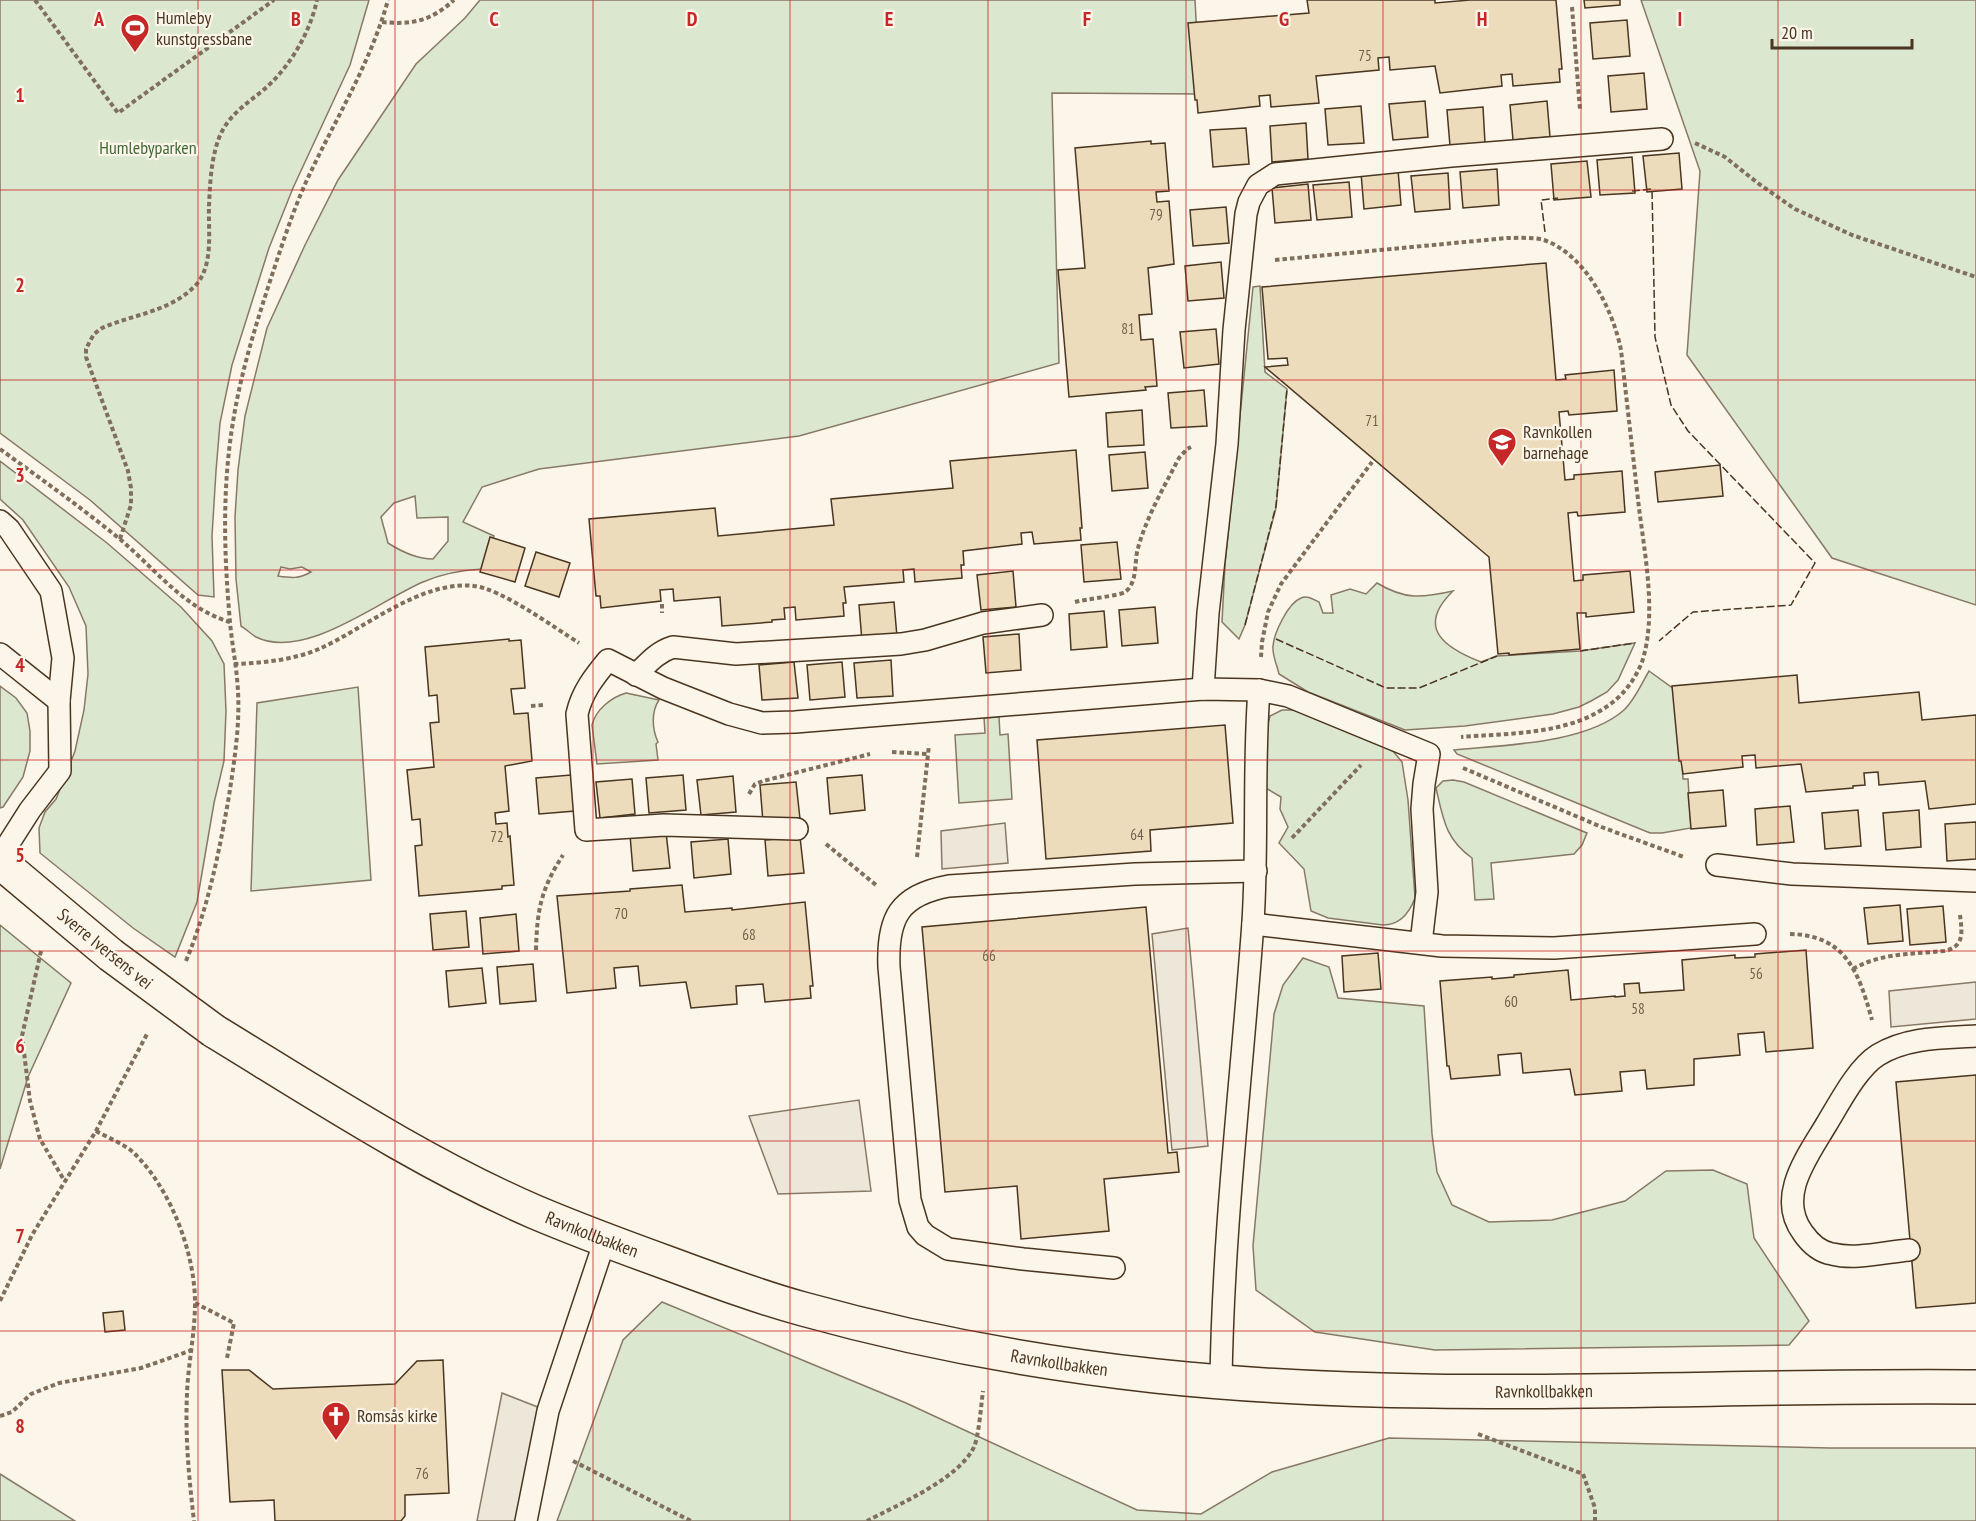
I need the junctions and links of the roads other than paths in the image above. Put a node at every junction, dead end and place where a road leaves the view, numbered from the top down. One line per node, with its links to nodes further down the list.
1 (1662, 139): 6 (lane)
2 (0, 521): 8 (lane)
3 (1042, 615): 5 (lane)
4 (0, 654): 8 (lane)
5 (636, 675): 6 (lane); 9 (lane)
6 (1203, 689): 7 (lane)
7 (1259, 690): 13 (lane); 17 (lane)
8 (59, 700): 10 (lane)
9 (796, 829)
10 (0, 857)
11 (0, 862): 18 (street, Sverre Iversens vei, bridge)
12 (1717, 865): 14 (lane)
13 (1256, 871): 15 (lane); 22 (lane)
14 (1967, 880)
15 (1253, 924): 17 (lane); 23 (lane)
16 (1755, 933): 17 (lane)
17 (1420, 943)
18 (214, 1031): 20 (street, Ravnkollbakken)
19 (1976, 1036): 21 (lane)
20 (605, 1240): 23 (street, Ravnkollbakken); 25 (lane)
21 (1909, 1250)
22 (1114, 1268)
23 (1221, 1382): 24 (street, Ravnkollbakken)
24 (1976, 1387)
25 (526, 1521)

